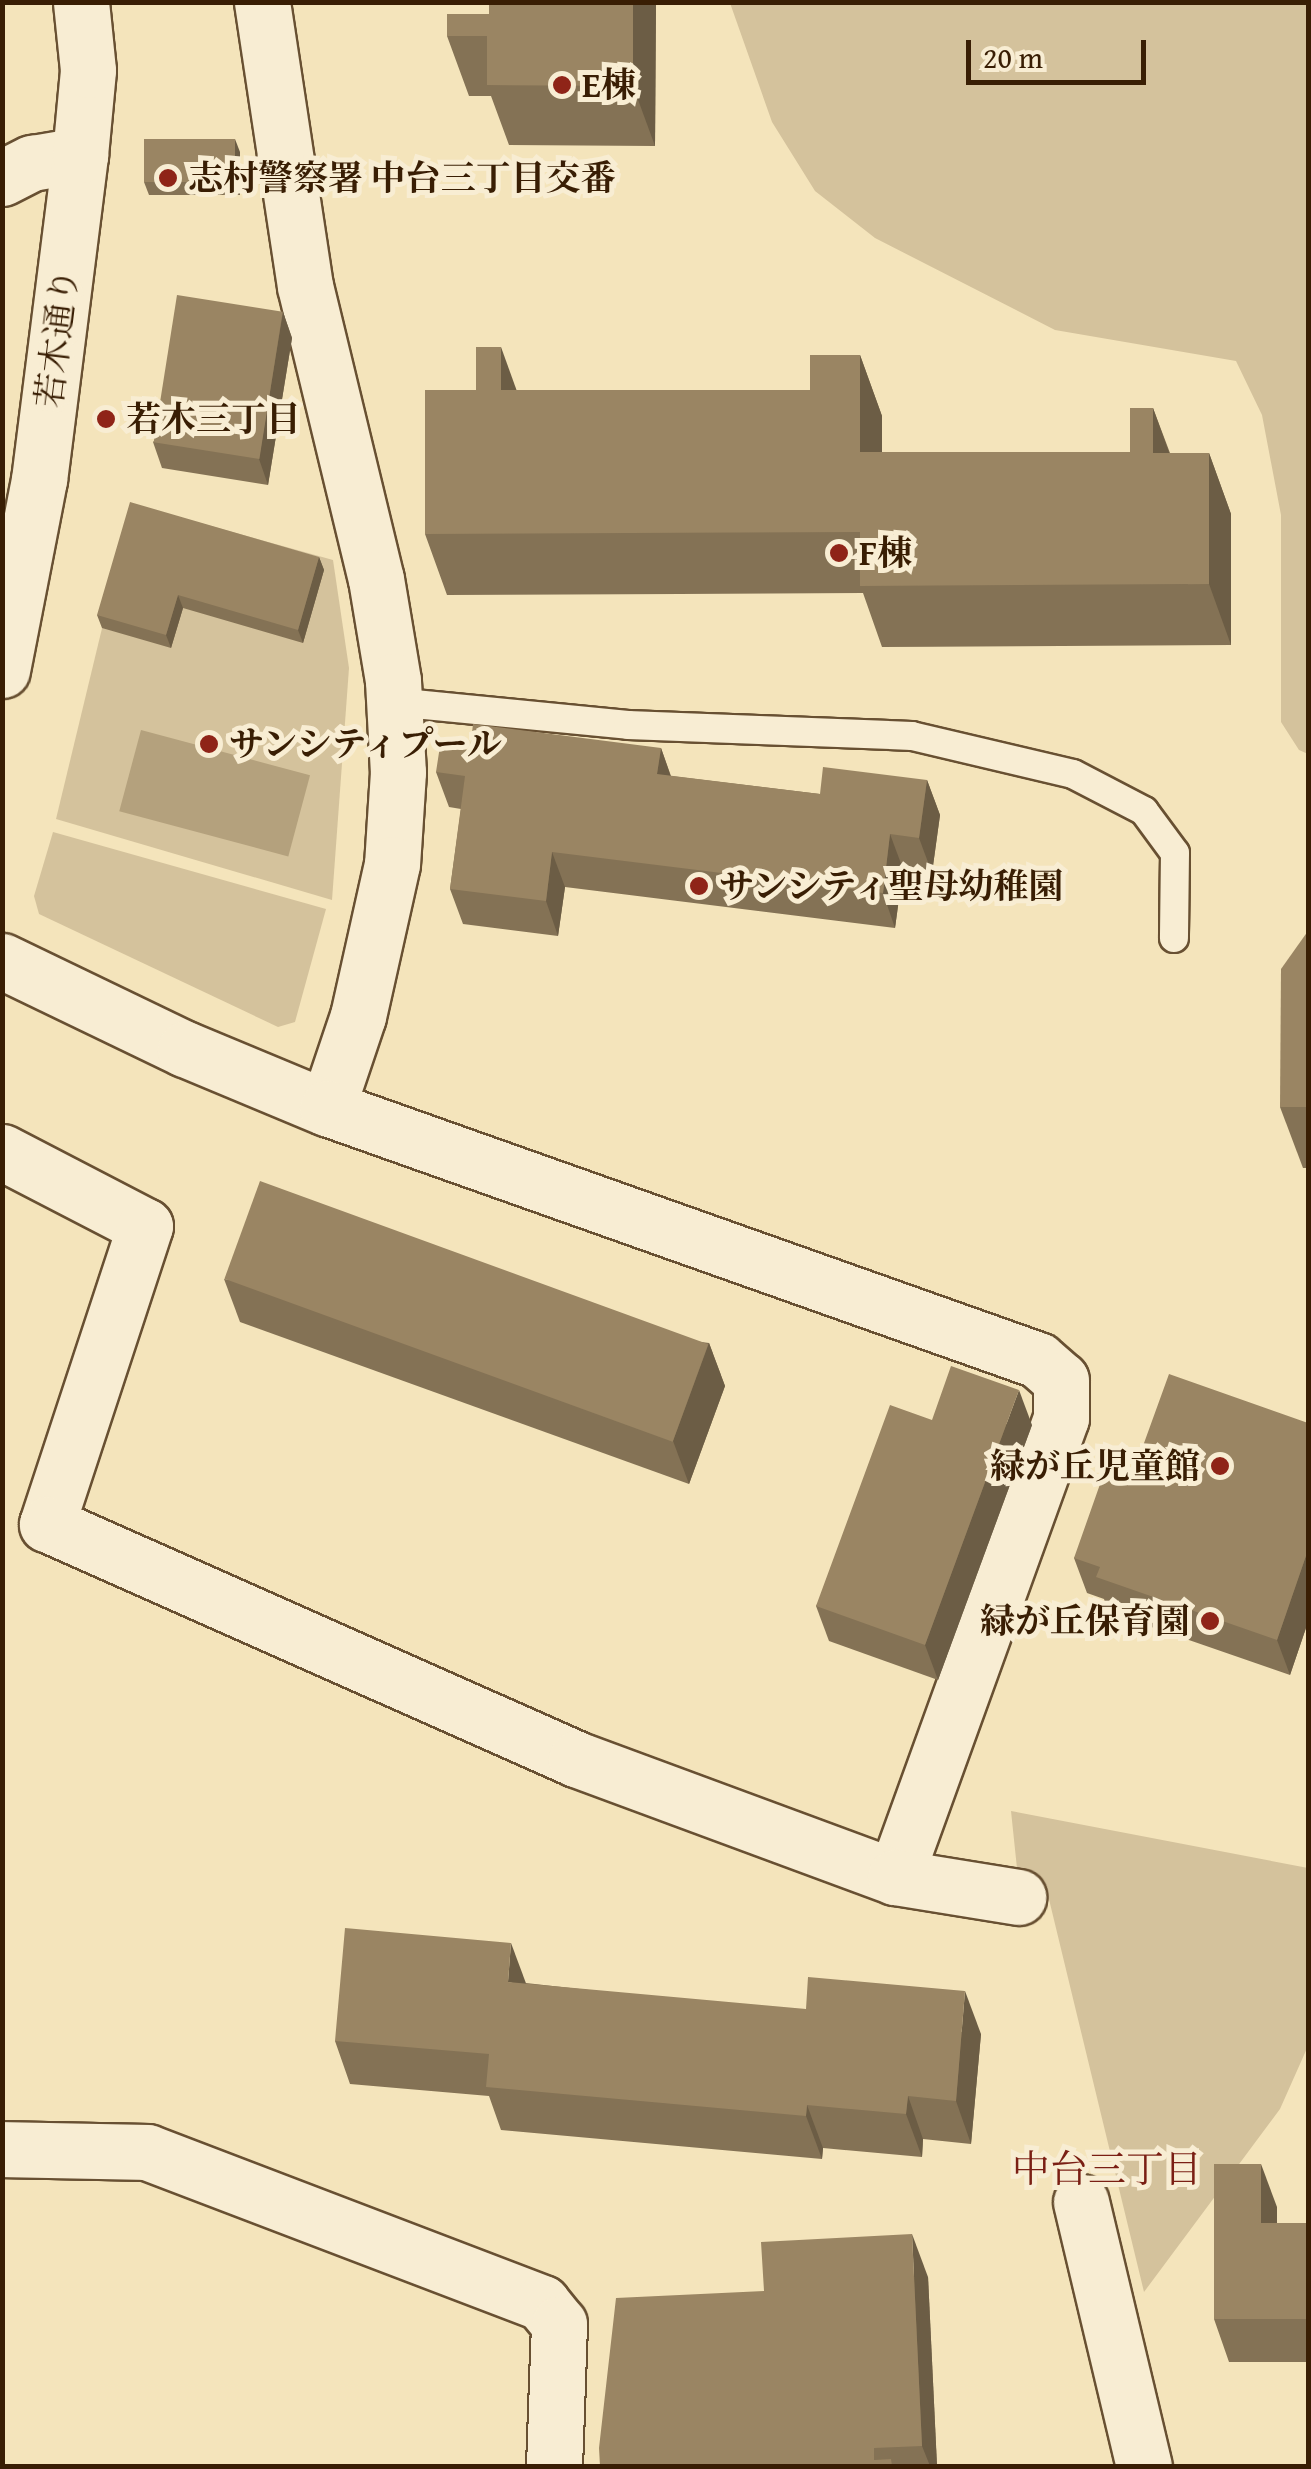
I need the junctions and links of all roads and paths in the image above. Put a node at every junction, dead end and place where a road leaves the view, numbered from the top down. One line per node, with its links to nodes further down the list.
1 (80, 2): 3 (street, 若木通り)
2 (262, 2): 6 (street)
3 (80, 155): 4 (street); 5 (street, 若木通り)
4 (2, 178)
5 (2, 670)
6 (394, 702): 7 (lane); 9 (street)
7 (1174, 938)
8 (2, 961): 9 (street)
9 (328, 1108): 11 (street)
10 (2, 1152): 11 (street)
11 (896, 1876): 12 (street)
12 (1018, 1896)
13 (2, 2149): 15 (street)
14 (1081, 2202): 16 (street)
15 (554, 2466)
16 (1144, 2466)

